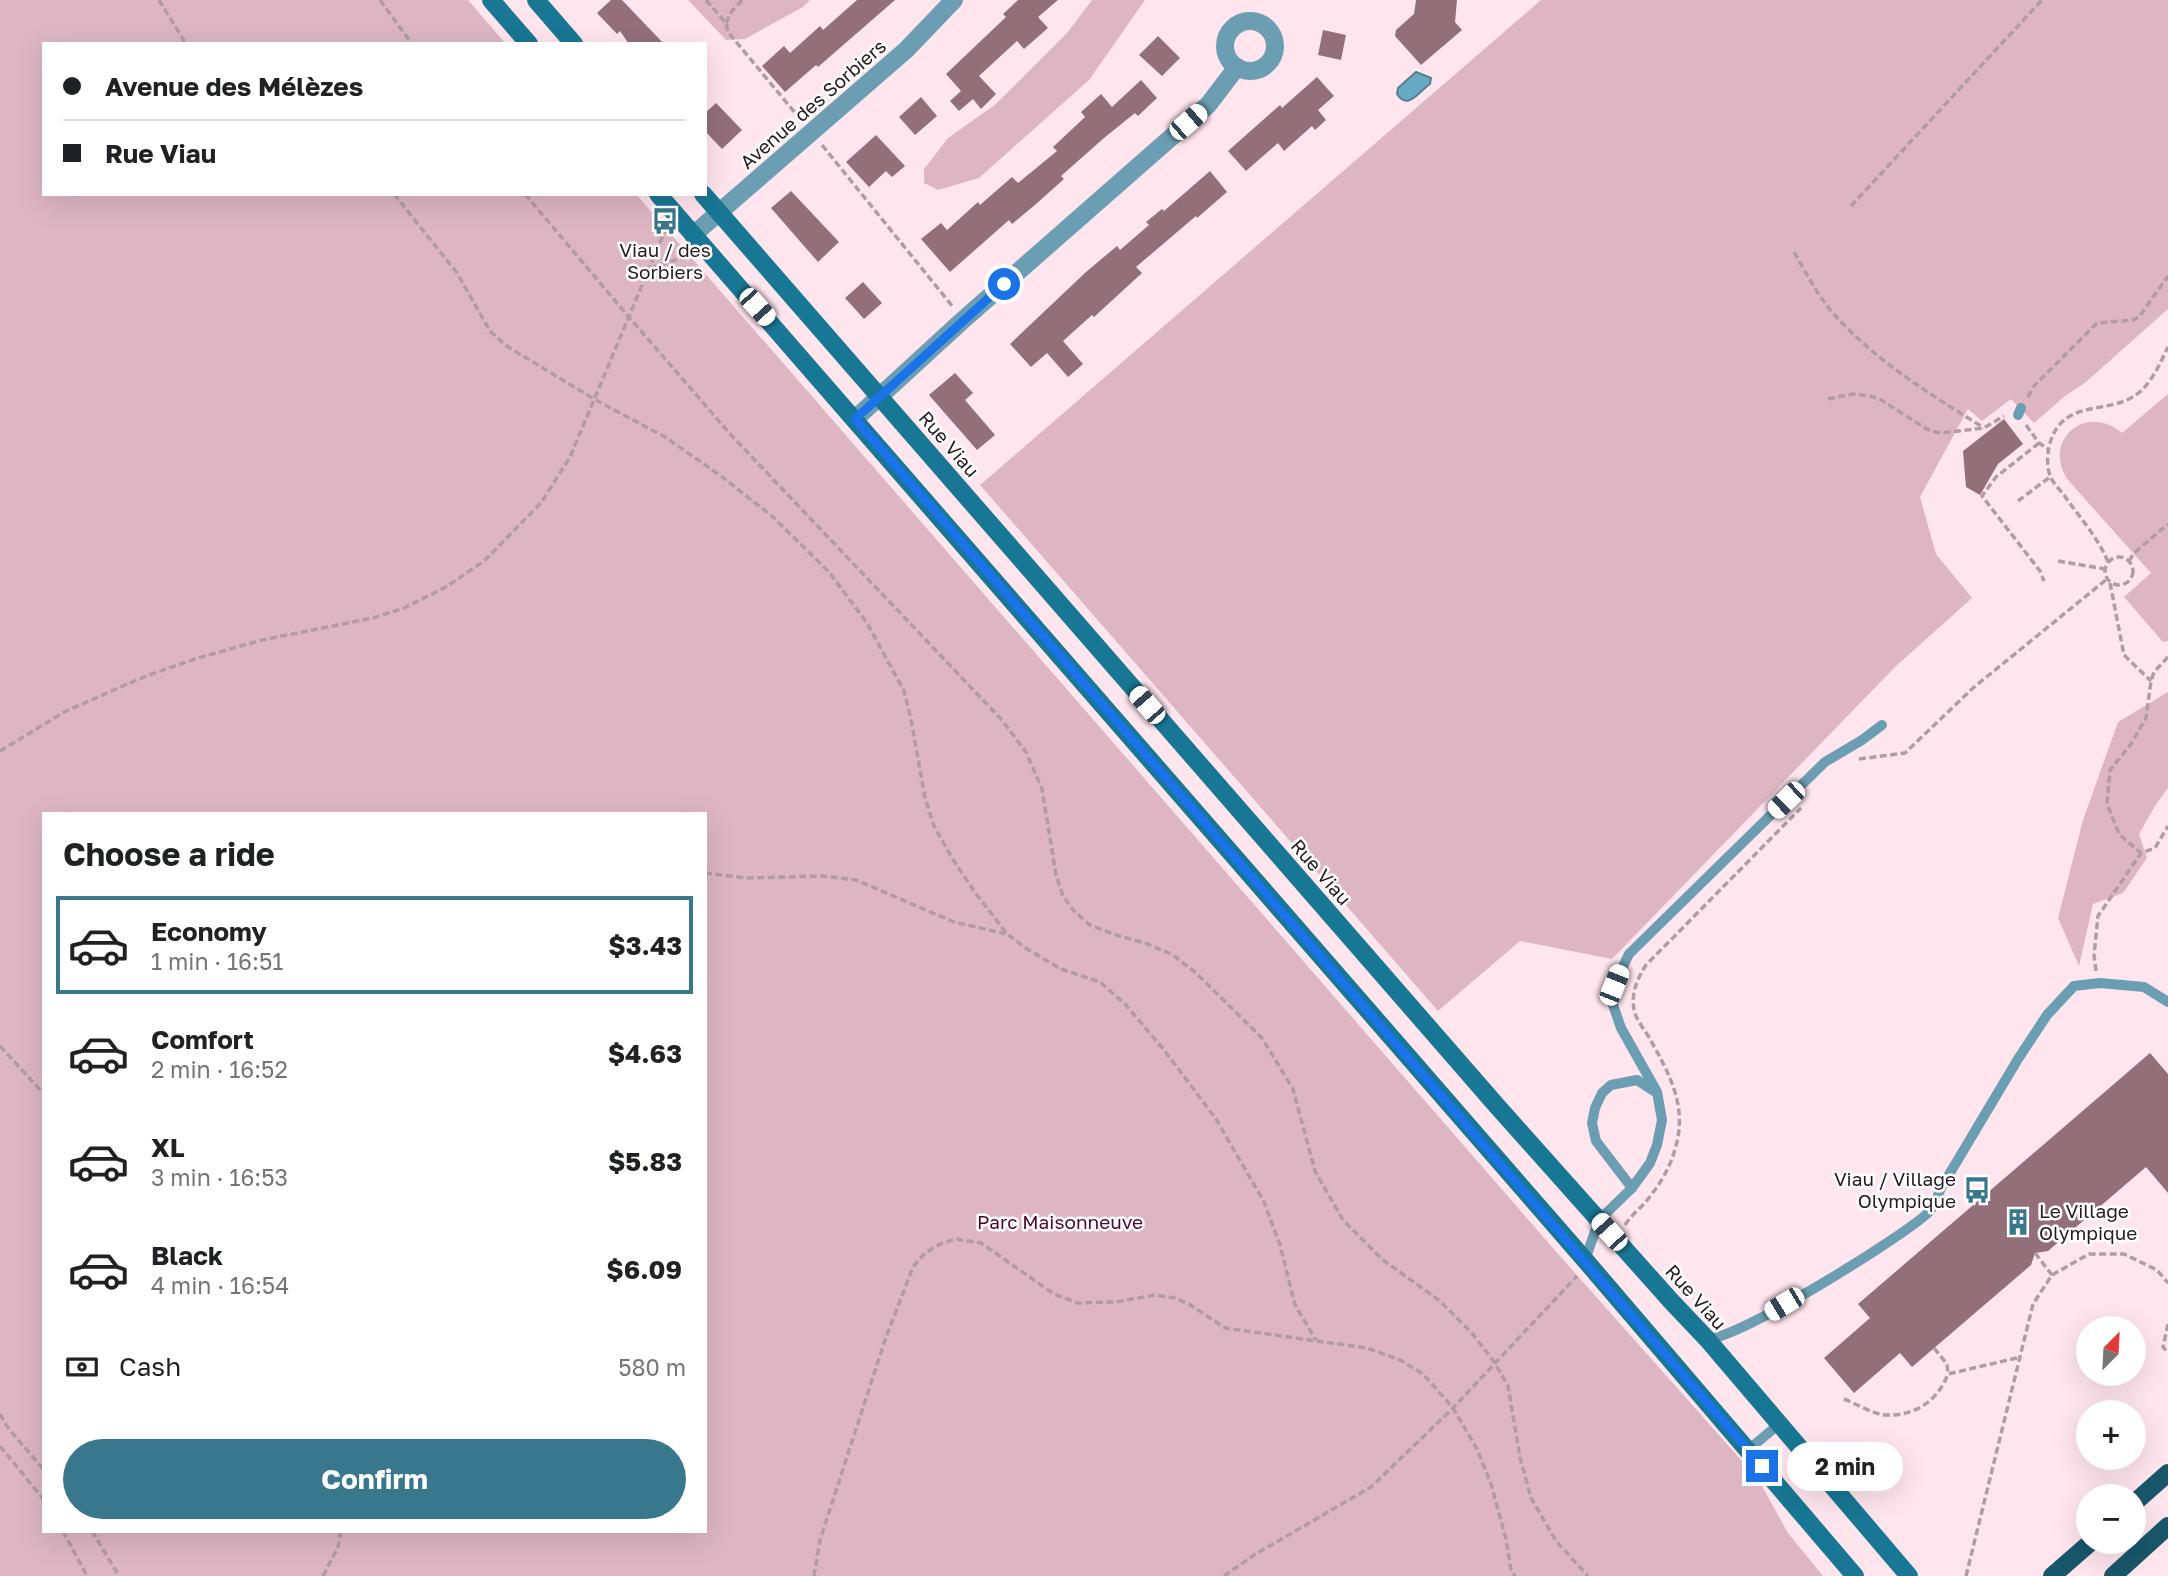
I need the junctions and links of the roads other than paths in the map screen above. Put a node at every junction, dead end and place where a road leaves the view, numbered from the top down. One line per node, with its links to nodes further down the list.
1 (491, 0): 4 (main road)
2 (536, 0): 5 (main road)
3 (954, 0): 9 (street, Avenue des Sorbiers)
4 (527, 42)
5 (572, 42)
6 (1237, 68): 11 (street)
7 (660, 196): 10 (main road)
8 (705, 196): 9 (main road, Rue Viau)
9 (719, 213): 10 (street, Avenue des Sorbiers); 11 (main road, Rue Viau)
10 (694, 234): 12 (main road)
11 (879, 397): 12 (street); 17 (main road, Rue Viau)
12 (855, 419): 18 (main road)
13 (1882, 725): 15 (lane)
14 (2168, 1002): 19 (lane)
15 (1657, 1092): 16 (lane); 16 (lane)
16 (1632, 1188): 17 (lane)
17 (1599, 1220): 18 (lane); 19 (main road, Rue Viau)
18 (1582, 1267): 21 (main road)
19 (1707, 1339): 20 (main road, Rue Viau)
20 (1779, 1424): 21 (lane); 27 (main road, Rue Viau)
21 (1748, 1450): 26 (main road)
22 (2168, 1473): 23 (main road)
23 (2146, 1492)
24 (2168, 1526): 29 (main road)
25 (2077, 1554): 28 (main road)
26 (1855, 1576)
27 (1909, 1576)
28 (2052, 1576)
29 (2113, 1576)

